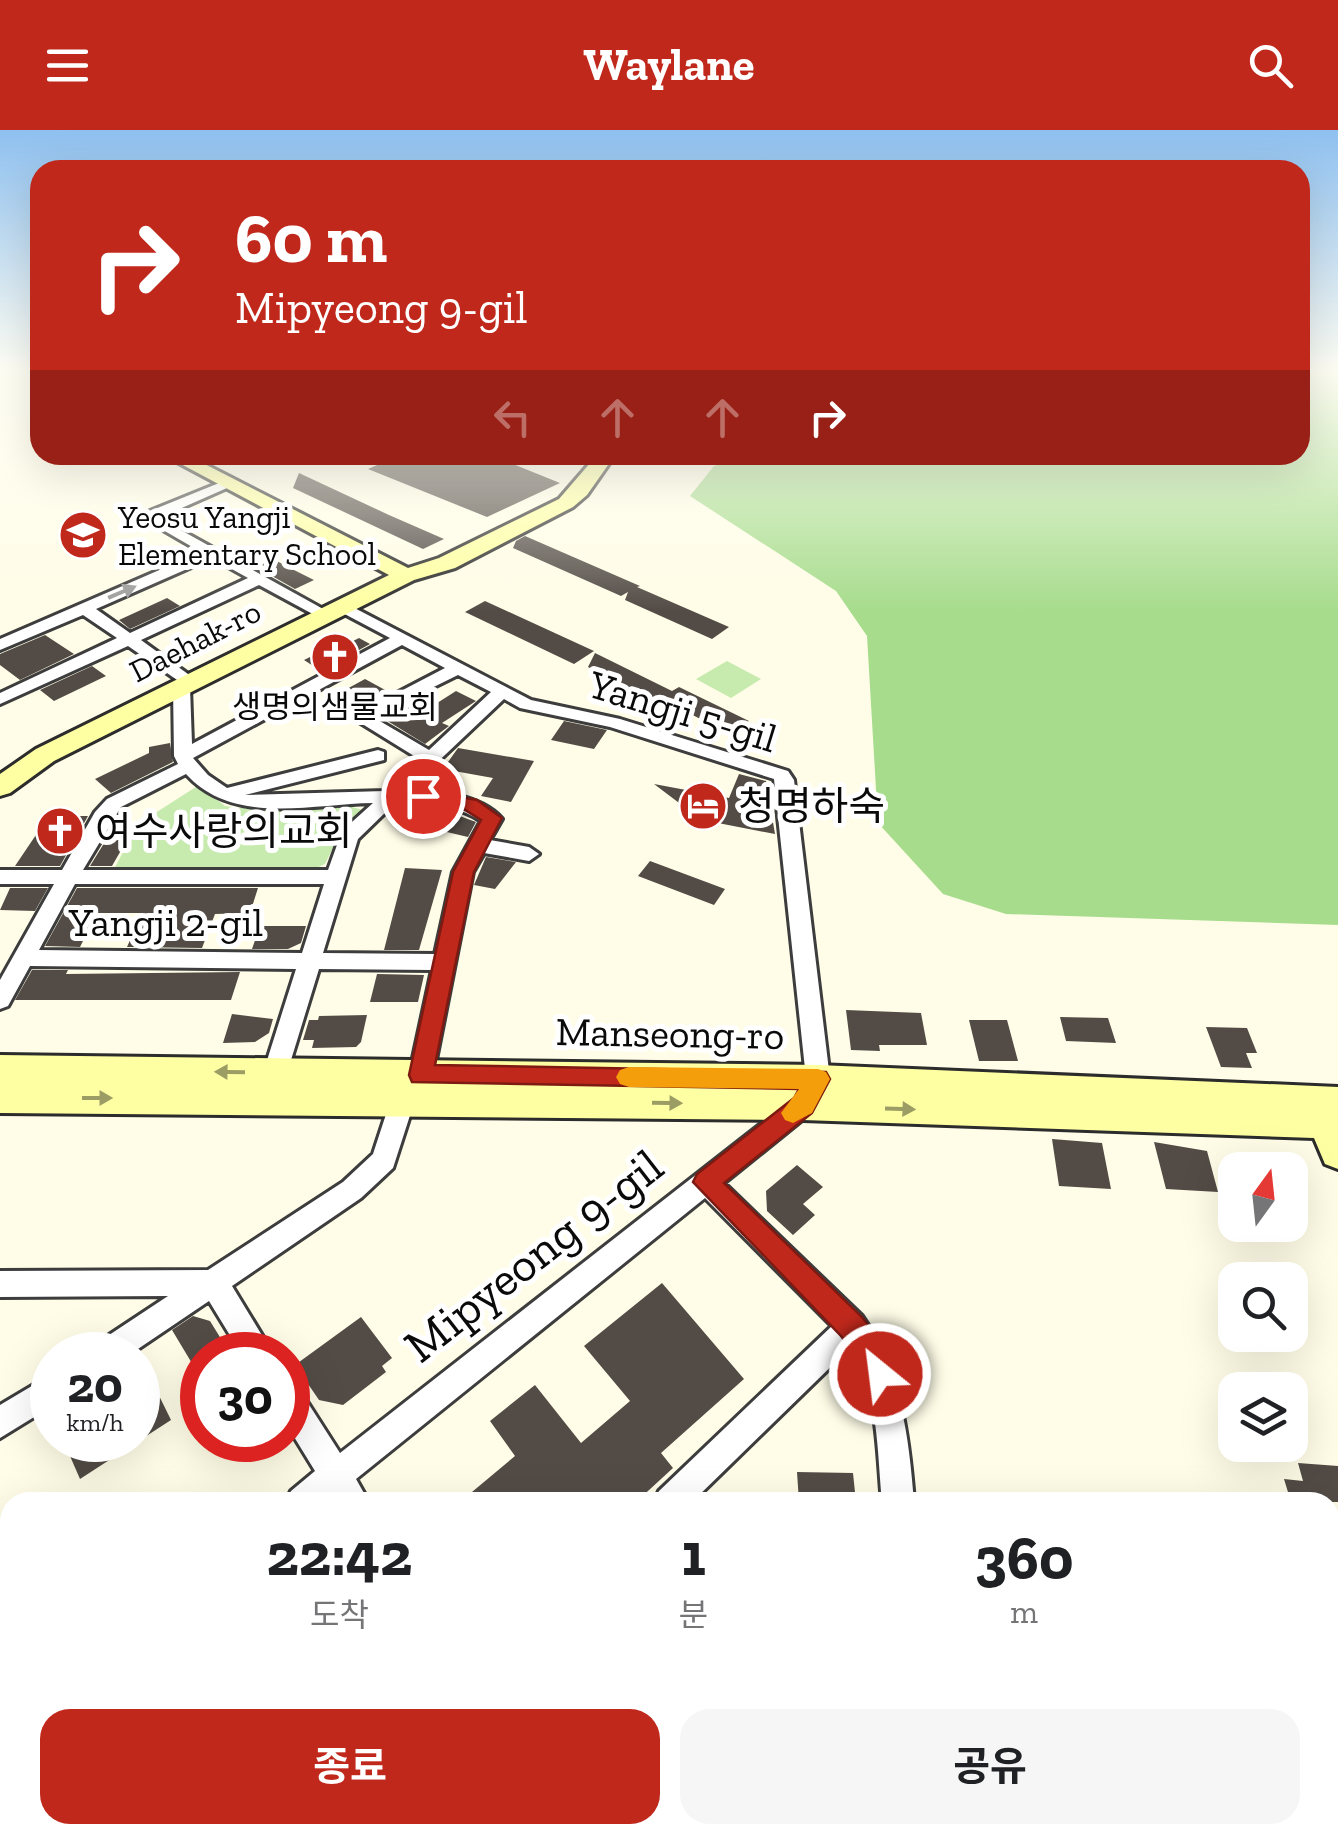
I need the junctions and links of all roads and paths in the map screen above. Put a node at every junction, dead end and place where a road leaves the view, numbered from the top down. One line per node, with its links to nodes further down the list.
1 (192, 465): 3 (street)
2 (599, 465): 5 (street, Daehak-ro)
3 (229, 484): 4 (street, Yangji 5-gil); 5 (street)
4 (212, 553): 6 (street, Yangji 5-gil); 7 (street, one-way to 4)
5 (406, 575): 8 (street, Daehak-ro)
6 (259, 579): 8 (street, Yangji 5-gil); 10 (street)
7 (84, 608): 10 (street); 11 (street)
8 (334, 611): 9 (street, Yangji 5-gil); 13 (street, Daehak-ro)
9 (402, 638): 12 (street, Yangji 5-gil); 19 (street, Yangji 2-gil)
10 (129, 640): 13 (street); 15 (street)
11 (0, 644)
12 (458, 668): 14 (street, Yangji 5-gil); 16 (street)
13 (187, 684): 19 (street); 20 (street, Daehak-ro)
14 (502, 691): 18 (street); 36 (street, Yangji 5-gil)
15 (0, 700)
16 (400, 741): 17 (street); 18 (street)
17 (378, 756): 21 (street); 23 (street)
18 (430, 758): 22 (street)
19 (185, 761): 21 (street); 27 (street, Yangji 2-gil)
20 (0, 787)
21 (223, 796): 23 (street)
22 (388, 798): 23 (street); 24 (street); 28 (street)
23 (310, 800)
24 (478, 845): 25 (street); 31 (street)
25 (529, 854)
26 (0, 877): 27 (street, Yangji 2-gil)
27 (67, 878): 28 (street, Yangji 2-gil); 29 (street, Yangji 2-gil)
28 (336, 878): 30 (street)
29 (23, 958): 30 (street, Yangji 2-gil); 32 (street, Yangji 2-gil)
30 (309, 960): 31 (street, Yangji 2-gil); 34 (street)
31 (444, 962): 35 (street)
32 (0, 1000)
33 (0, 1069): 34 (street, Manseong-ro, one-way to 33)
34 (275, 1073): 35 (street, Manseong-ro)
35 (412, 1087): 36 (street, Manseong-ro); 37 (street, Manseong-ro, one-way to 35); 40 (street)
36 (810, 1092): 38 (street, Manseong-ro); 39 (street, Mipyeong 9-gil)
37 (0, 1098)
38 (1332, 1121)
39 (706, 1182): 42 (street); 48 (street, Mipyeong 9-gil)
40 (214, 1283): 41 (street); 43 (street); 44 (street)
41 (0, 1284)
42 (852, 1326): 49 (street); 50 (street)
43 (139, 1332)
44 (245, 1332)
45 (30, 1403): 46 (street)
46 (0, 1423)
47 (310, 1435): 48 (street)
48 (344, 1489)
49 (695, 1491)
50 (897, 1492)

